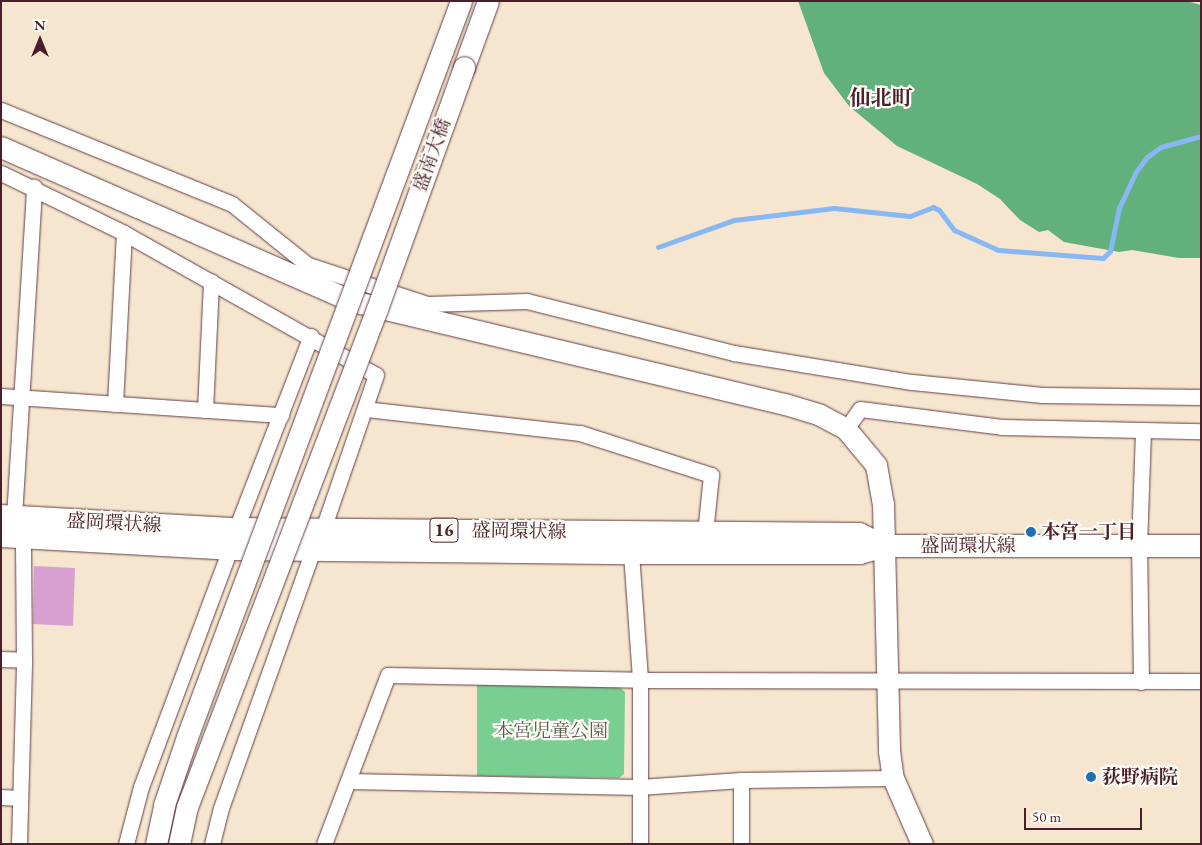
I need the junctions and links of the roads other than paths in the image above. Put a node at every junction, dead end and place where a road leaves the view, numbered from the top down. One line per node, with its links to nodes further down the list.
1 (460, 1): 9 (street, 盛南大橋, bridge)
2 (488, 1): 10 (street, 盛南大橋, bridge)
3 (1, 110): 14 (street)
4 (1, 147): 9 (street)
5 (1, 173): 6 (street)
6 (34, 187): 7 (street); 13 (street)
7 (124, 233): 8 (street); 15 (street)
8 (211, 281): 11 (street); 17 (street)
9 (352, 301): 10 (street); 47 (street, 盛南大橋, bridge)
10 (376, 309): 19 (street); 48 (street, 盛南大橋, bridge)
11 (311, 336): 16 (street); 18 (street)
12 (1, 396): 13 (street)
13 (21, 396): 15 (street); 22 (street)
14 (1201, 397)
15 (115, 404): 17 (street)
16 (365, 409): 23 (street); 24 (street)
17 (205, 410): 18 (street)
18 (281, 415): 27 (street)
19 (846, 429): 21 (street); 28 (street)
20 (1201, 431): 21 (street)
21 (1144, 432): 29 (street)
22 (8, 517): 27 (main road, 盛岡環状線 / 16)
23 (323, 529): 24 (main road, 盛岡環状線 / 16); 27 (main road, 盛岡環状線 / 16)
24 (705, 533): 28 (main road, 盛岡環状線 / 16)
25 (1, 536): 26 (main road, 盛岡環状線 / 16)
26 (23, 537): 27 (main road, 盛岡環状線 / 16); 34 (street)
27 (233, 539): 31 (main road, 盛岡環状線 / 16); 46 (street)
28 (884, 546): 29 (main road, 盛岡環状線 / 16); 32 (main road, 盛岡環状線 / 16); 36 (street)
29 (1139, 546): 30 (main road, 盛岡環状線 / 16); 38 (street)
30 (1201, 546)
31 (313, 549): 32 (main road, 盛岡環状線 / 16); 49 (street)
32 (631, 553): 35 (street)
33 (1, 659): 34 (street)
34 (24, 660): 44 (street)
35 (640, 680): 36 (street); 41 (street); 42 (street)
36 (888, 681): 38 (street); 39 (street)
37 (1201, 681): 38 (street)
38 (1141, 682)
39 (893, 778): 40 (street); 53 (street)
40 (741, 780): 42 (street); 52 (street)
41 (348, 781): 42 (street); 50 (street)
42 (639, 787): 51 (street)
43 (1, 797): 44 (street)
44 (20, 798): 45 (street)
45 (19, 844)
46 (126, 844)
47 (156, 844)
48 (179, 844)
49 (212, 844)
50 (324, 844)
51 (640, 844)
52 (741, 844)
53 (922, 844)

